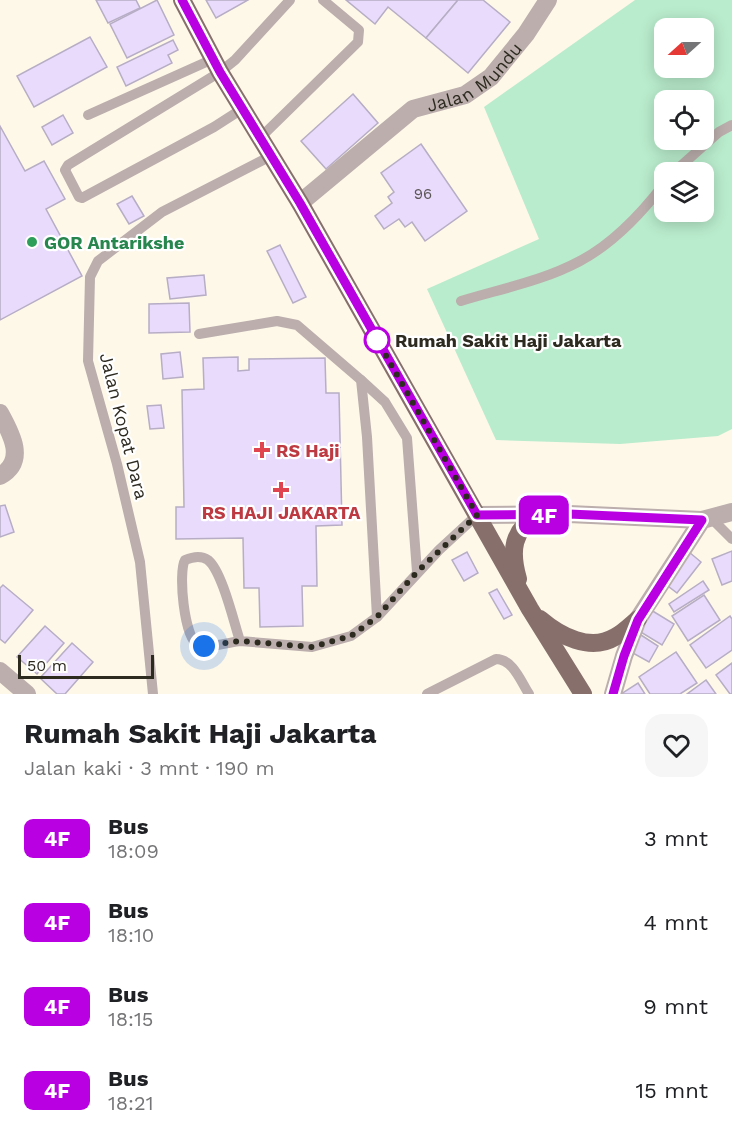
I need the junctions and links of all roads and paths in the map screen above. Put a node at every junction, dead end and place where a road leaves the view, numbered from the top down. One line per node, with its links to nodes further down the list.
1 (182, 0): 5 (main road)
2 (290, 0): 5 (lane)
3 (323, 0): 9 (lane)
4 (548, 0): 13 (street, Jalan Mundu)
5 (217, 66): 6 (main road); 6 (lane); 7 (lane)
6 (242, 110): 9 (main road)
7 (88, 115)
8 (732, 125): 11 (lane)
9 (261, 137): 10 (main road)
10 (271, 156): 13 (main road); 31 (lane, Jalan Kopat Dara)
11 (685, 162)
12 (654, 197): 14 (lane)
13 (300, 203): 20 (main road)
14 (461, 301)
15 (199, 334): 16 (lane)
16 (361, 380): 24 (lane); 26 (lane)
17 (0, 413): 18 (street)
18 (0, 476)
19 (732, 512): 22 (street)
20 (477, 515): 21 (street); 24 (lane); 25 (main road)
21 (538, 515): 22 (street); 25 (main road)
22 (707, 519): 23 (lane); 27 (street)
23 (732, 539)
24 (417, 572): 26 (lane)
25 (528, 605): 27 (main road); 34 (main road)
26 (377, 617): 28 (lane)
27 (638, 620): 35 (street)
28 (240, 641): 28 (lane)
29 (0, 671): 30 (street)
30 (27, 694)
31 (153, 694)
32 (427, 694): 33 (lane)
33 (529, 694)
34 (583, 694)
35 (613, 694)

